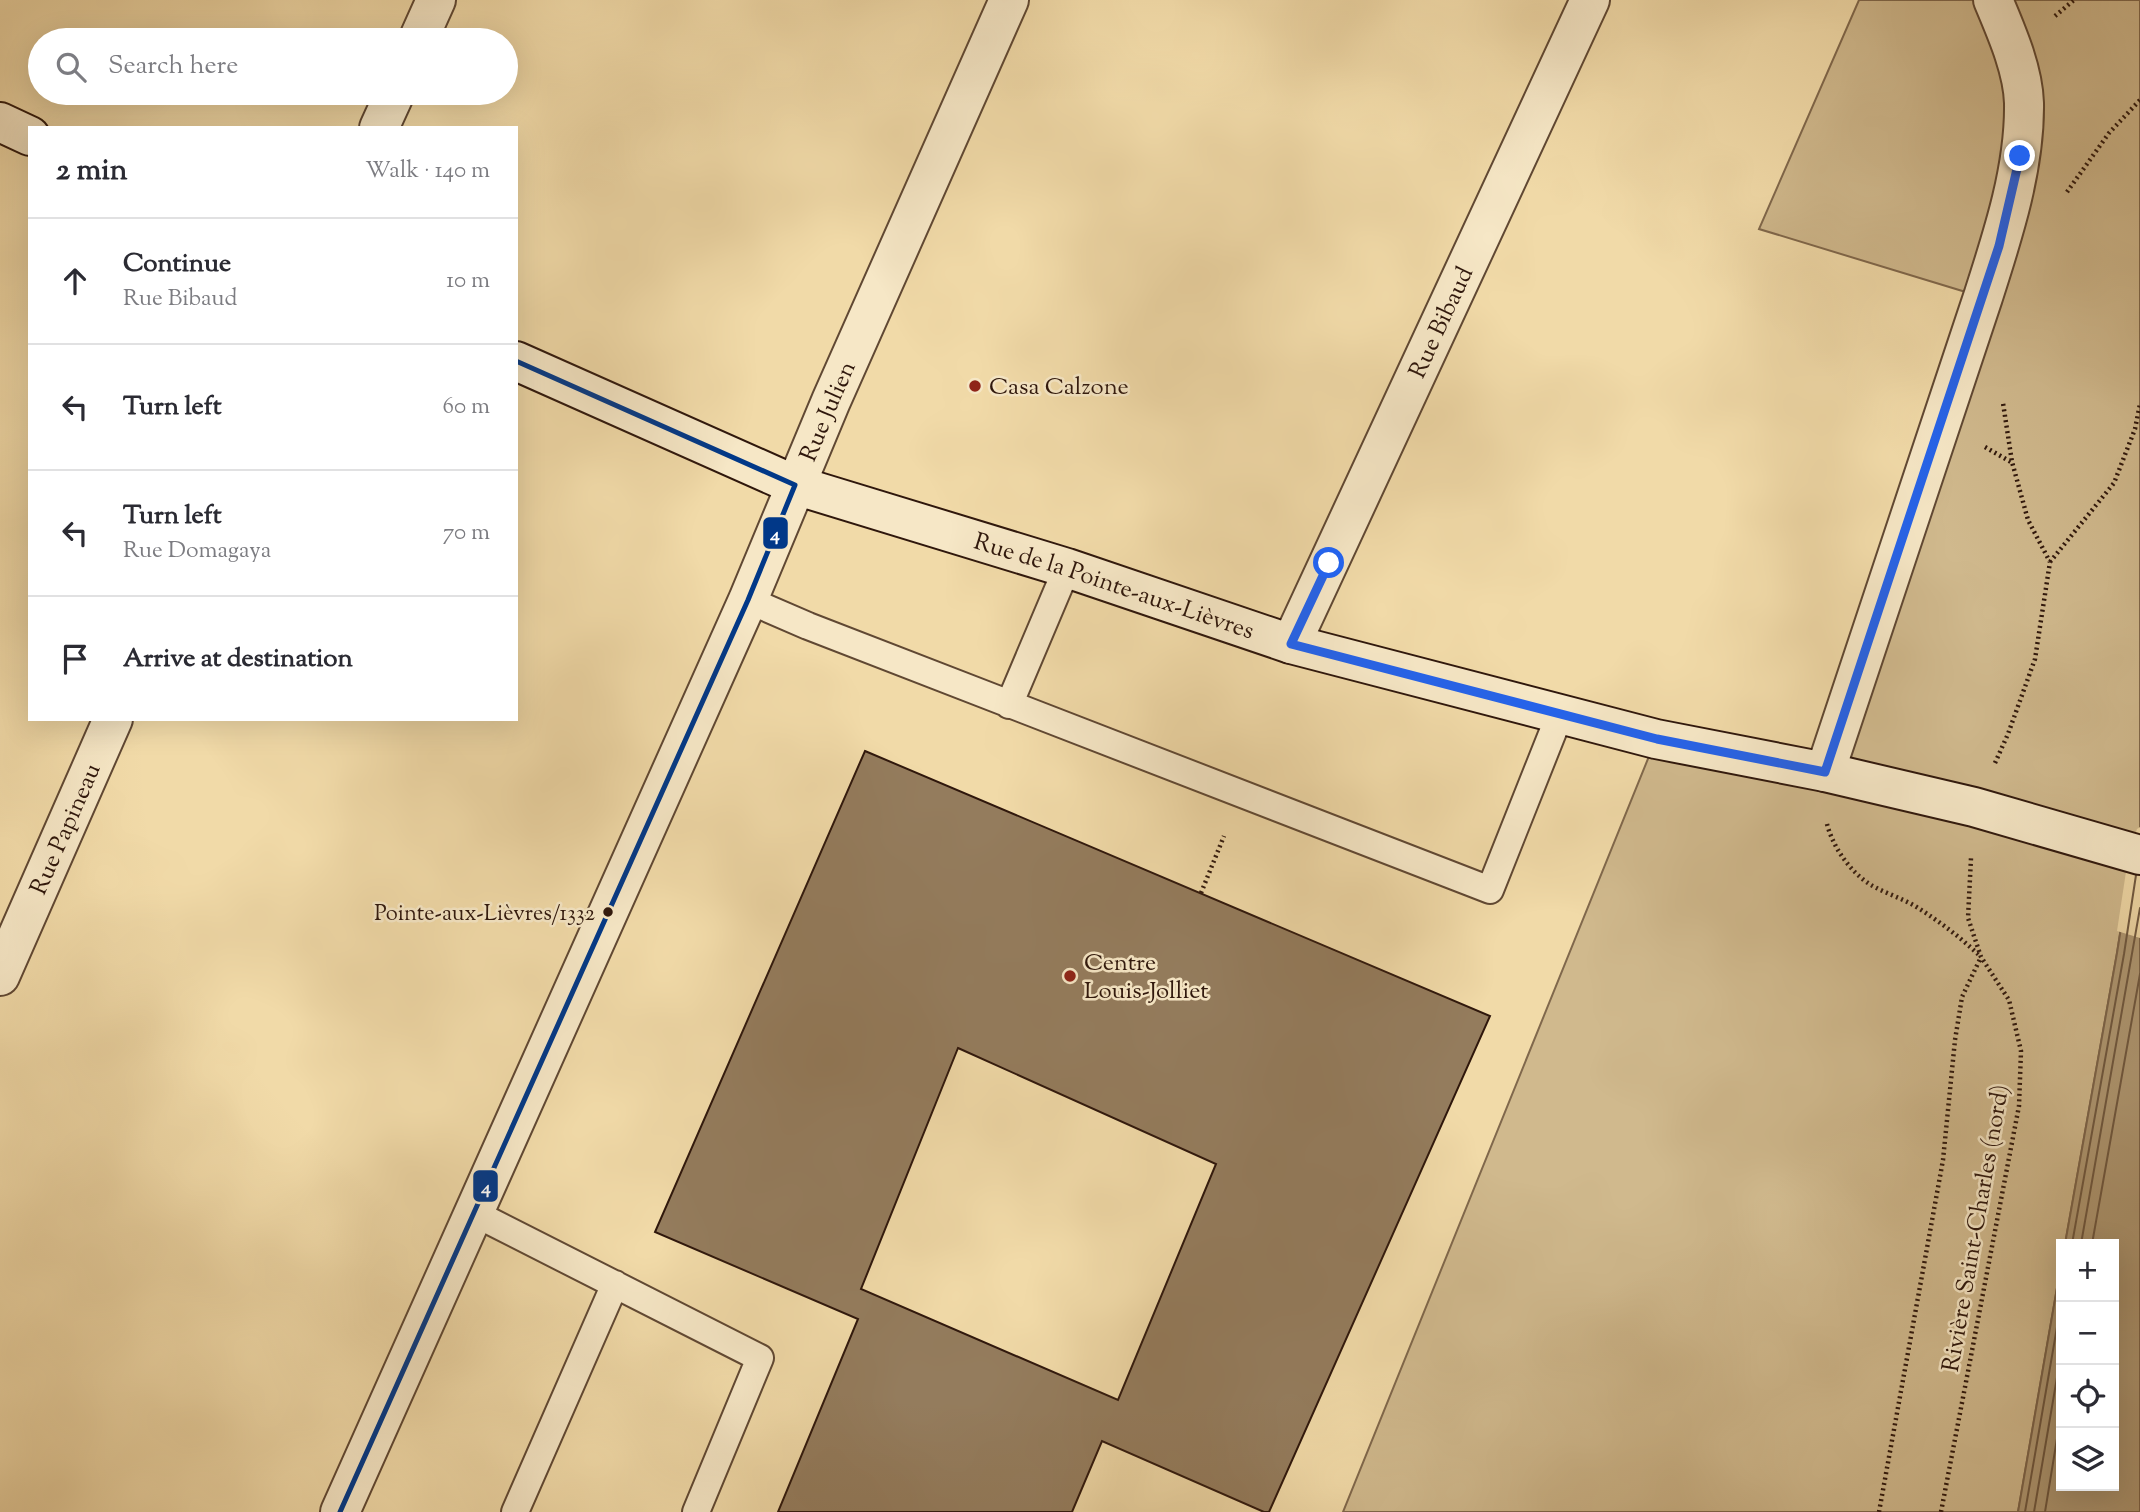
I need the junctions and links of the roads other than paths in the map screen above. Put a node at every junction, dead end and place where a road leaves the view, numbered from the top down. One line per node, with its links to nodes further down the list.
1 (436, 0): 5 (street)
2 (1009, 0): 11 (street, Rue Julien)
3 (1590, 0): 14 (street, Rue Bibaud)
4 (1993, 0): 18 (street)
5 (423, 28)
6 (390, 105): 8 (street)
7 (0, 122): 9 (street)
8 (380, 126)
9 (28, 135)
10 (518, 361): 11 (street, Rue de la Pointe-aux-Lièvres)
11 (795, 485): 12 (street, Rue de la Pointe-aux-Lièvres); 13 (street, Rue Julien)
12 (1067, 568): 14 (street, Rue de la Pointe-aux-Lièvres); 15 (lane)
13 (748, 600): 15 (lane); 21 (street, Rue Julien)
14 (1291, 644): 16 (street, Rue de la Pointe-aux-Lièvres)
15 (1009, 705): 16 (lane)
16 (1560, 714): 18 (street, Rue de la Pointe-aux-Lièvres)
17 (112, 721): 20 (street, Rue Papineau)
18 (1825, 772): 19 (street, Rue de la Pointe-aux-Lièvres)
19 (2140, 855)
20 (0, 976)
21 (474, 1213): 22 (lane); 23 (street, Rue Julien)
22 (615, 1284): 24 (lane); 25 (lane)
23 (340, 1512)
24 (515, 1512)
25 (696, 1512)

